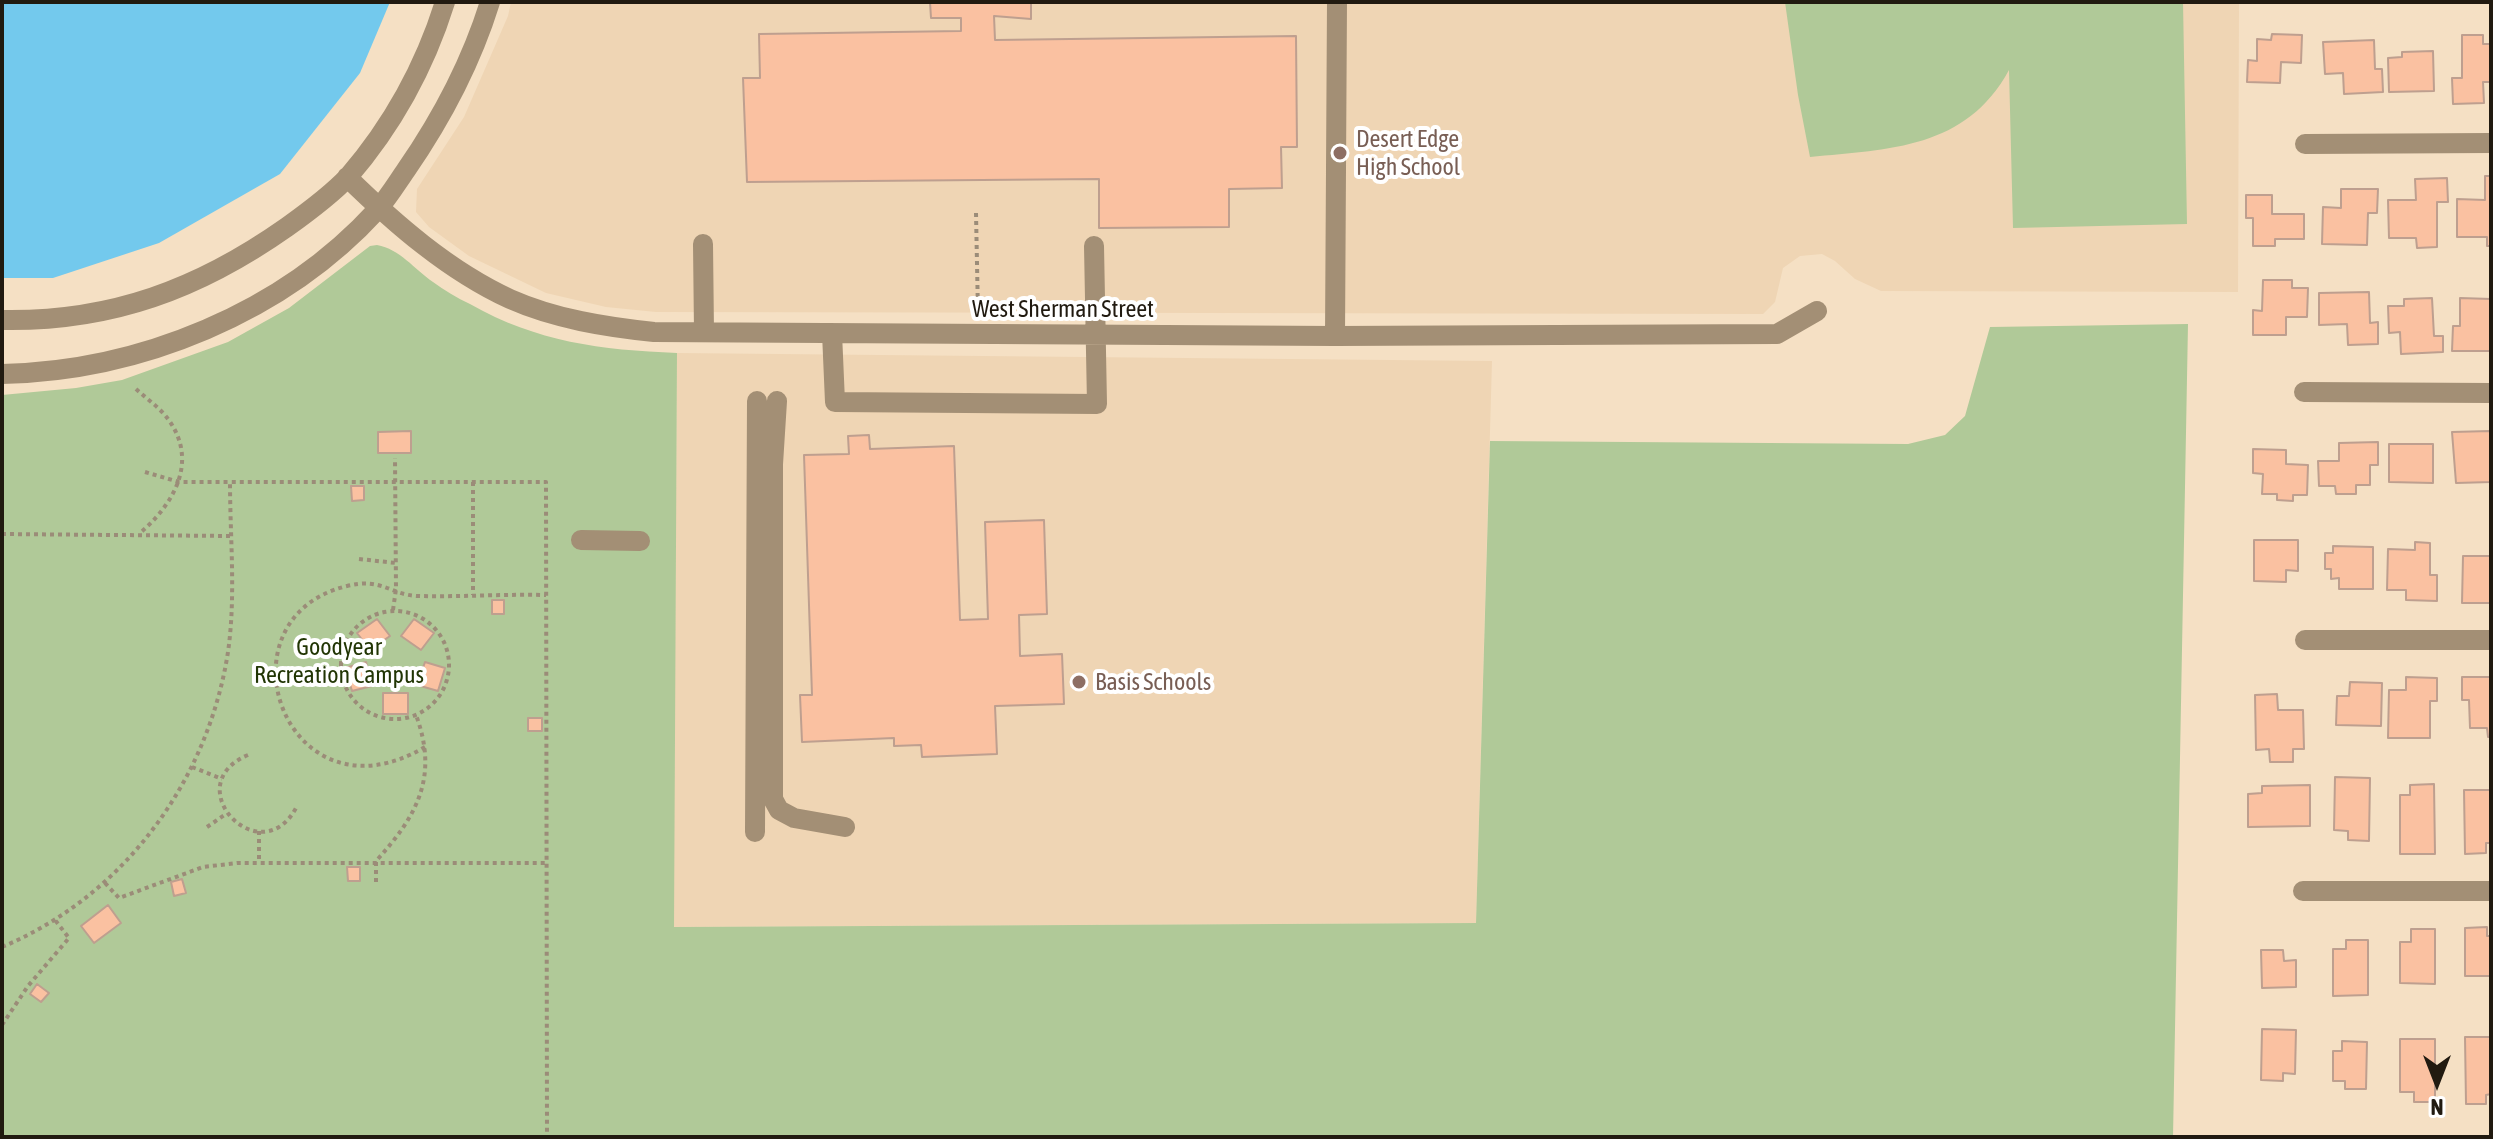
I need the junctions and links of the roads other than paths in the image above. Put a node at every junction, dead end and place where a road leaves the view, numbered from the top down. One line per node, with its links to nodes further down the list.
1 (445, 2): 6 (street)
2 (490, 2): 7 (street)
3 (1337, 2): 15 (street)
4 (2491, 143): 5 (street)
5 (2305, 144)
6 (347, 177): 7 (street, West Sherman Street); 11 (street)
7 (379, 208): 12 (street, West Sherman Street); 16 (street)
8 (703, 244): 12 (street)
9 (1094, 246): 14 (street)
10 (1817, 311): 15 (street, West Sherman Street)
11 (2, 320)
12 (704, 332): 13 (street, West Sherman Street)
13 (832, 333): 14 (street, West Sherman Street); 14 (street)
14 (1096, 335): 15 (street, West Sherman Street)
15 (1335, 336)
16 (2, 374)
17 (2304, 392): 18 (street)
18 (2491, 393)
19 (581, 540): 20 (street)
20 (640, 541)
21 (2305, 640): 22 (street)
22 (2491, 640)
23 (845, 827): 24 (street)
24 (755, 832)
25 (2303, 891): 26 (street)
26 (2491, 891)

